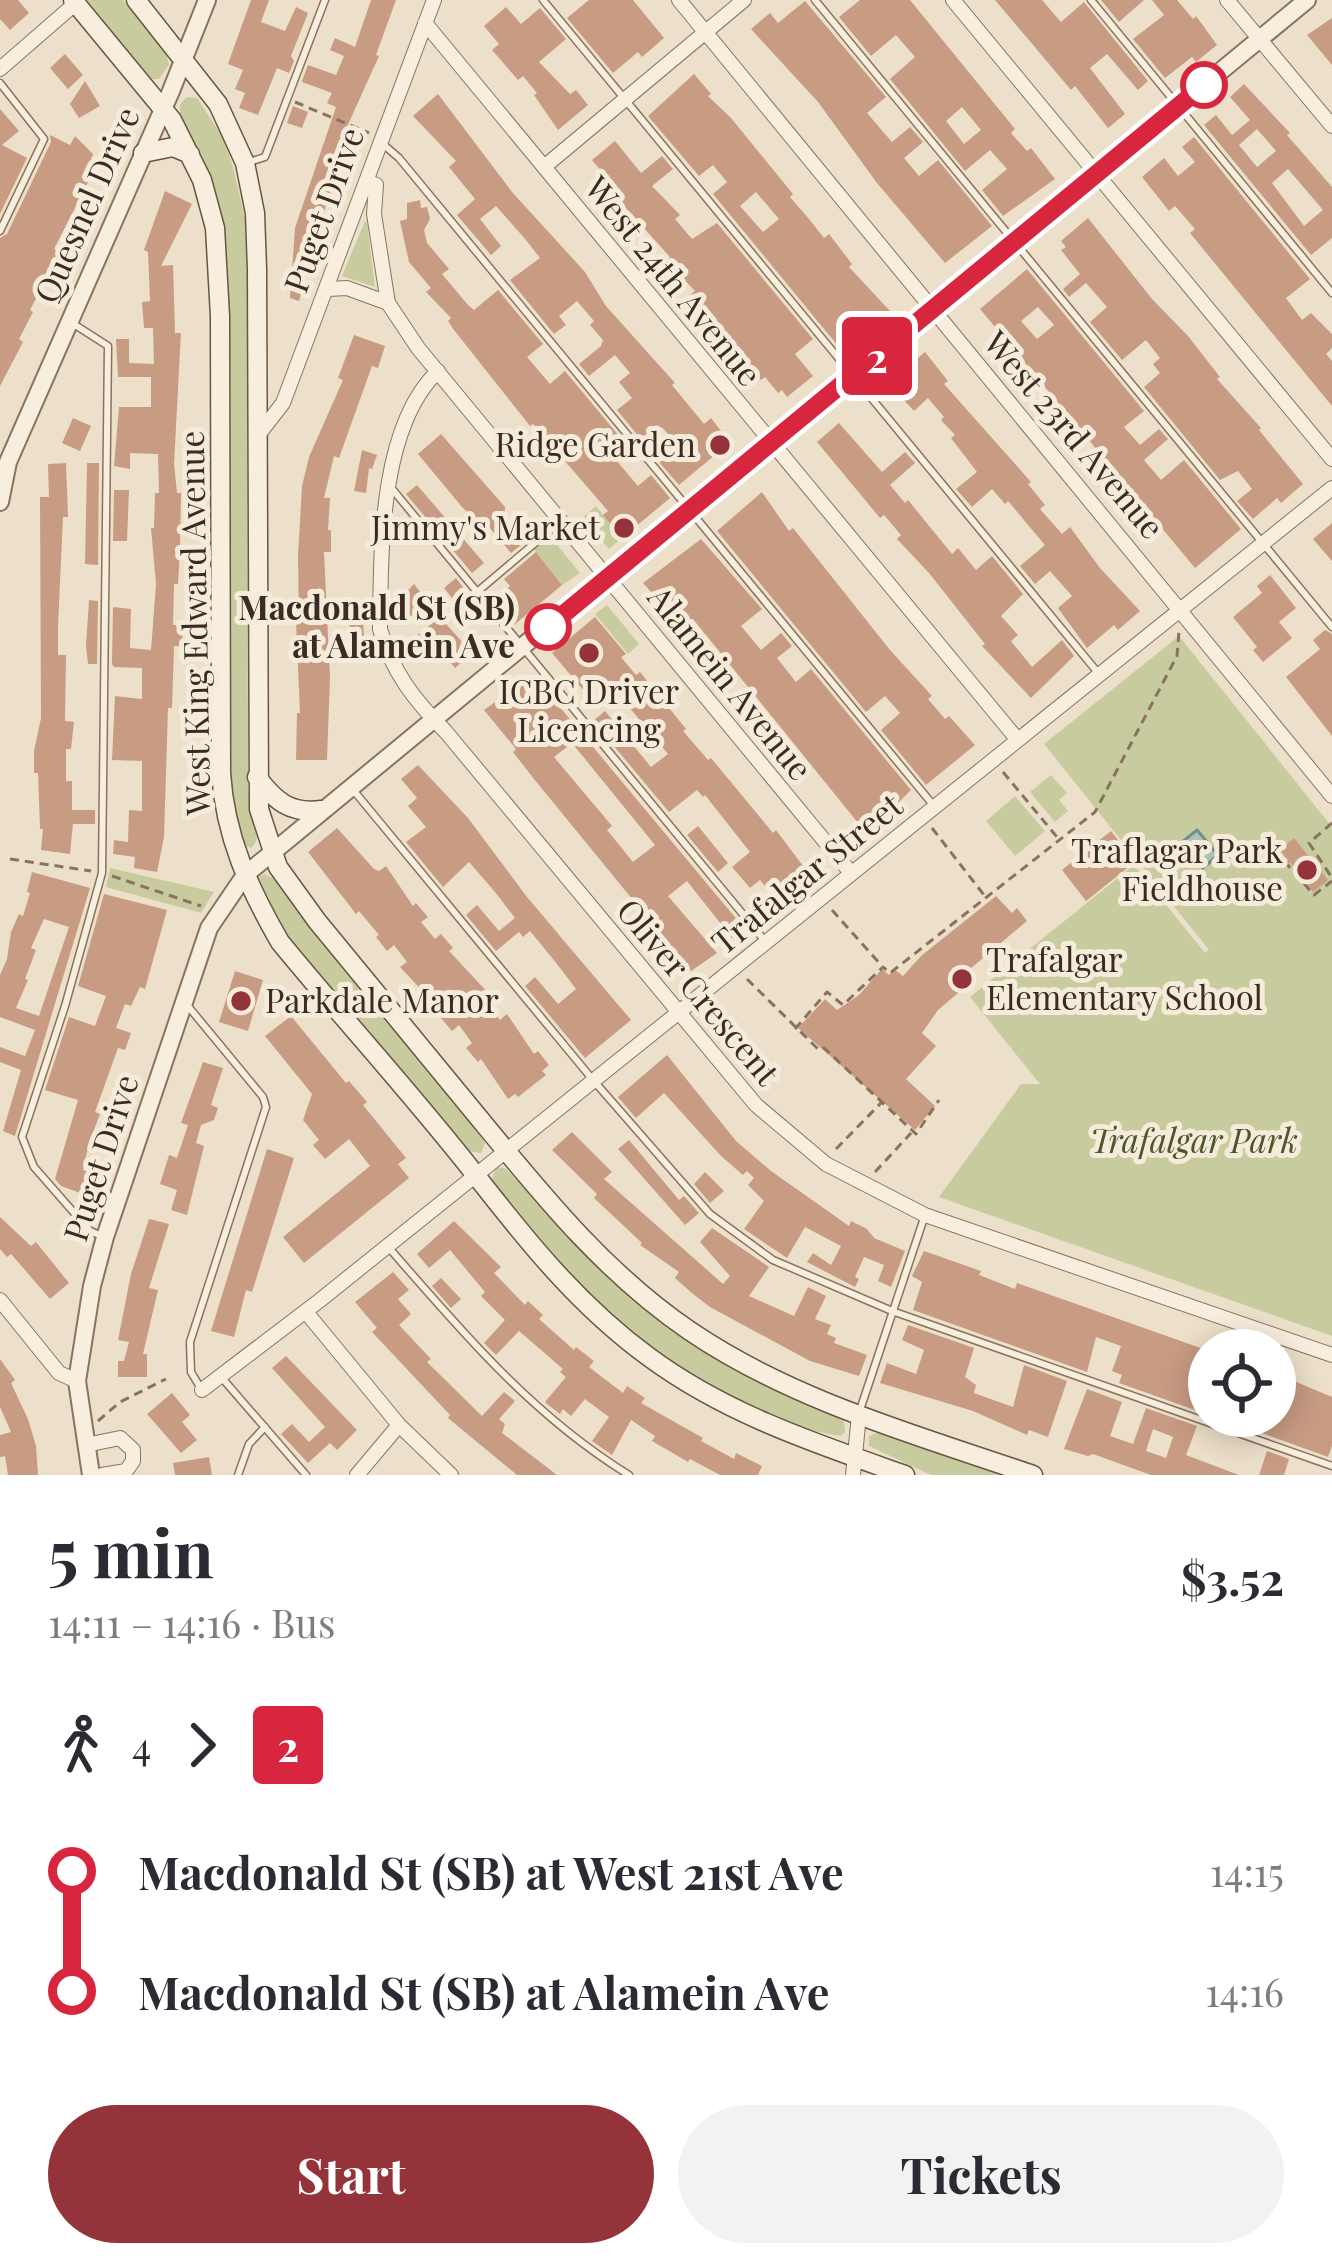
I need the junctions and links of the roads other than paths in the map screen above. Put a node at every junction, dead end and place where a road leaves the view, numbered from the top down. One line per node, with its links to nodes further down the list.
1 (136, 0): 17 (main road, West King Edward Avenue)
2 (207, 0): 17 (street, Quesnel Drive)
3 (325, 0): 27 (lane)
4 (434, 0): 14 (street, Puget Drive)
5 (543, 0): 20 (lane)
6 (679, 0): 15 (street, West 23rd Avenue)
7 (744, 0): 15 (street)
8 (815, 0): 32 (lane)
9 (953, 0): 29 (street)
10 (1091, 0): 21 (lane)
11 (1227, 0): 16 (street)
12 (1307, 0): 16 (street, Puget Drive)
13 (74, 2): 18 (street); 22 (main road, West King Edward Avenue)
14 (425, 23): 24 (street, Puget Drive); 28 (street, West 24th Avenue)
15 (705, 32): 20 (street); 36 (street, West 23rd Avenue)
16 (1259, 39): 21 (street, Puget Drive); 23 (street)
17 (185, 58): 22 (street, Quesnel Drive); 27 (main road, West King Edward Avenue)
18 (0, 69)
19 (0, 83): 31 (lane)
20 (626, 98): 28 (street); 39 (lane)
21 (1179, 106): 29 (street, Puget Drive); 34 (lane)
22 (163, 109): 25 (street, Quesnel Drive); 26 (main road, West King Edward Avenue)
23 (1332, 126)
24 (377, 138): 30 (street, Puget Drive); 46 (lane)
25 (143, 153): 26 (main road); 37 (street, Quesnel Drive)
26 (190, 154): 64 (main road, West King Edward Avenue)
27 (245, 163): 40 (main road, West King Edward Avenue)
28 (544, 166): 41 (street, West 24th Avenue)
29 (1096, 174): 32 (street, Puget Drive); 42 (street)
30 (367, 181): 33 (street, Puget Drive); 35 (street, Alamein Avenue)
31 (0, 230)
32 (1016, 241): 36 (street, Puget Drive); 48 (lane)
33 (328, 289): 35 (street); 40 (street, Puget Drive)
34 (1332, 292)
35 (388, 302): 38 (street, Alamein Avenue)
36 (934, 308): 39 (street, Puget Drive); 51 (street, West 23rd Avenue)
37 (69, 321): 45 (street, Quesnel Drive); 72 (lane)
38 (438, 371): 43 (street, Oliver Crescent); 47 (street, Alamein Avenue)
39 (853, 376): 41 (street, Puget Drive); 54 (lane)
40 (259, 434): 57 (main road, West King Edward Avenue)
41 (771, 443): 46 (street, Puget Drive); 56 (street, West 24th Avenue)
42 (1332, 459)
43 (386, 482): 50 (lane); 55 (street, Oliver Crescent)
44 (1332, 488): 48 (street, Trafalgar Street)
45 (0, 502)
46 (690, 510): 49 (street, Puget Drive); 60 (lane)
47 (561, 520): 49 (street, Alamein Avenue); 50 (lane)
48 (1264, 542): 51 (street, Trafalgar Street); 52 (lane)
49 (609, 578): 53 (street, Puget Drive); 63 (street, Alamein Avenue)
50 (477, 592): 53 (lane)
51 (1181, 608): 54 (street, Trafalgar Street); 59 (street, West 23rd Avenue)
52 (1332, 627)
53 (523, 647): 55 (street, Puget Drive); 65 (lane)
54 (1099, 674): 56 (street, Trafalgar Street)
55 (434, 719): 58 (street, Puget Drive); 67 (street, Oliver Crescent)
56 (1017, 739): 60 (street, Trafalgar Street)
57 (257, 777): 61 (main road); 62 (main road, West King Edward Avenue)
58 (350, 787): 61 (street, Puget Drive); 68 (lane)
59 (1332, 796)
60 (934, 806): 63 (street, Trafalgar Street)
61 (321, 810): 62 (street, Puget Drive)
62 (271, 852): 64 (street, Puget Drive); 69 (main road, West King Edward Avenue)
63 (851, 872): 65 (street, Trafalgar Street)
64 (244, 874): 66 (street, Puget Drive); 70 (main road, West King Edward Avenue)
65 (766, 941): 67 (street, Trafalgar Street)
66 (184, 1002): 72 (street, Puget Drive); 80 (lane)
67 (678, 1012): 68 (street, Trafalgar Street); 71 (street, Oliver Crescent)
68 (593, 1080): 69 (street, Trafalgar Street); 75 (lane)
69 (505, 1149): 70 (street, Trafalgar Street); 81 (main road, West King Edward Avenue)
70 (474, 1173): 73 (street, Trafalgar Street); 85 (main road, West King Edward Avenue)
71 (926, 1215): 75 (lane); 77 (street, Oliver Crescent)
72 (104, 1237): 79 (street, Puget Drive)
73 (388, 1246): 76 (street, Trafalgar Street); 93 (lane)
74 (0, 1300): 79 (street)
75 (892, 1311): 81 (lane); 86 (lane)
76 (306, 1312): 78 (street, Trafalgar Street); 82 (street)
77 (1332, 1355)
78 (222, 1378): 80 (street, Trafalgar Street); 83 (lane)
79 (77, 1381): 84 (street, Puget Drive)
80 (202, 1390)
81 (859, 1415): 85 (street); 95 (main road, West King Edward Avenue)
82 (399, 1425): 91 (street); 92 (street)
83 (266, 1426): 89 (lane); 90 (lane)
84 (86, 1445): 87 (street, Puget Drive); 88 (street)
85 (854, 1466): 94 (main road, West King Edward Avenue)
86 (1332, 1466)
87 (92, 1475)
88 (102, 1475)
89 (238, 1475)
90 (306, 1475)
91 (357, 1475)
92 (451, 1475)
93 (629, 1475)
94 (905, 1475)
95 (1033, 1475)

